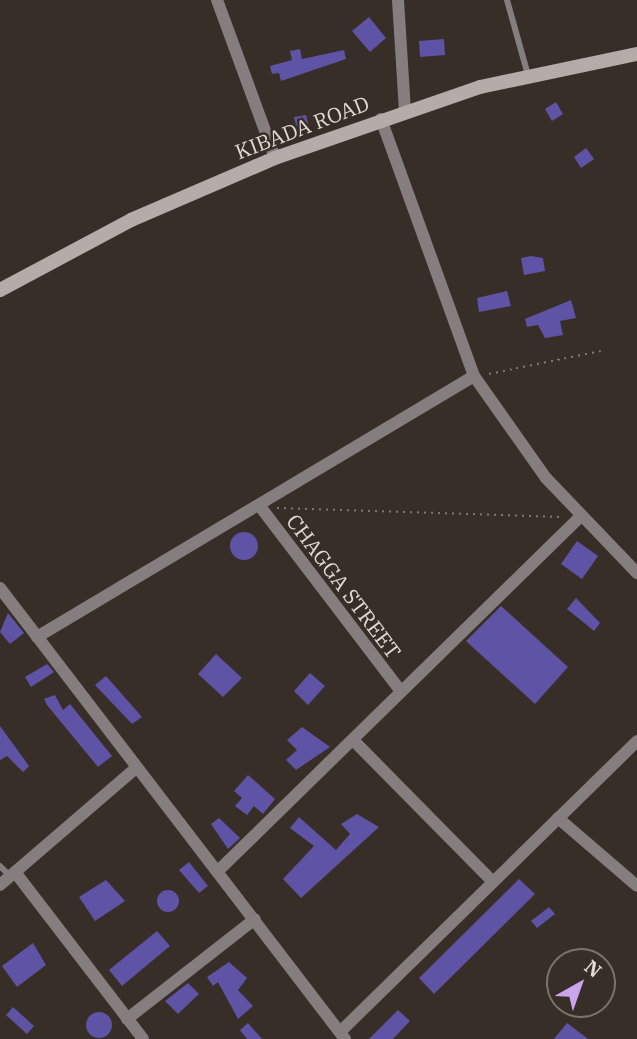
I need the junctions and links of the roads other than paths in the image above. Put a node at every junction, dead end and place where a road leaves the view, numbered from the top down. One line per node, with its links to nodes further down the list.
1 (218, 0): 8 (street)
2 (398, 0): 6 (street)
3 (508, 0): 5 (lane)
4 (637, 54): 5 (main road, KIBADA ROAD)
5 (528, 75): 6 (main road, KIBADA ROAD)
6 (405, 111): 7 (main road, KIBADA ROAD)
7 (381, 119): 8 (main road, KIBADA ROAD); 10 (street)
8 (275, 158): 9 (main road, KIBADA ROAD)
9 (0, 290)
10 (474, 376): 11 (street); 12 (street)
11 (259, 505): 15 (street); 16 (street, CHAGGA STREET)
12 (581, 516): 13 (street); 16 (street)
13 (637, 573)
14 (2, 595): 15 (street)
15 (37, 637): 19 (street)
16 (400, 690): 18 (street)
17 (637, 741): 20 (street)
18 (355, 742): 22 (street); 24 (street)
19 (136, 768): 22 (street); 23 (street)
20 (558, 818): 24 (street); 25 (street)
21 (0, 866): 23 (lane)
22 (218, 872): 26 (street)
23 (8, 878): 27 (street)
24 (491, 880): 28 (street)
25 (637, 886)
26 (255, 919): 27 (street); 28 (street)
27 (127, 1019): 29 (street)
28 (342, 1035)
29 (143, 1039)

